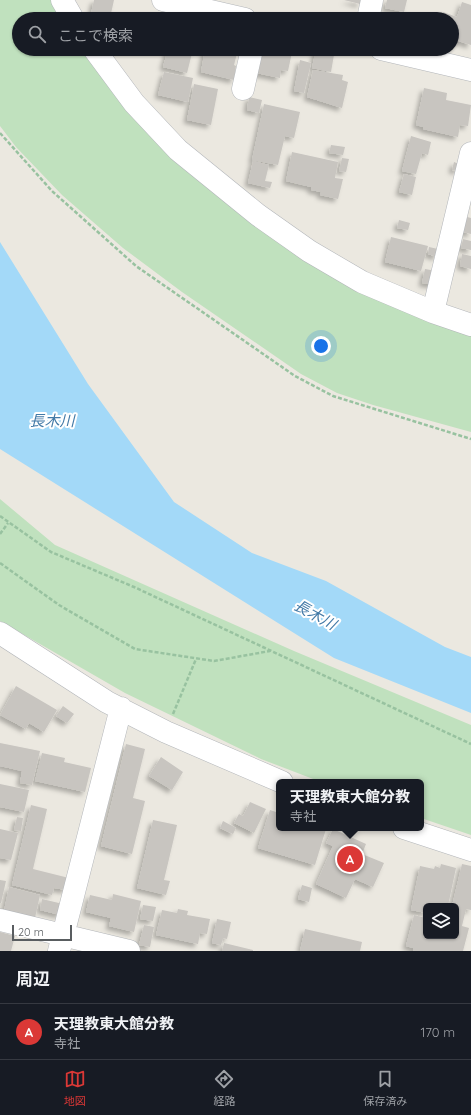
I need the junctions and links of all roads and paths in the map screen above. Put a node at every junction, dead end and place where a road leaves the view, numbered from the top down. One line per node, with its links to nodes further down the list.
1 (62, 0): 4 (street)
2 (163, 0): 5 (street)
3 (372, 0): 6 (street)
4 (69, 12)
5 (215, 12)
6 (369, 12)
7 (99, 56): 14 (street)
8 (250, 56): 11 (street)
9 (411, 56): 10 (street)
10 (471, 70)
11 (243, 89)
12 (0, 133): 16 (path)
13 (471, 153): 14 (street)
14 (434, 312): 15 (street)
15 (471, 325)
16 (471, 439)
17 (0, 516): 18 (path)
18 (8, 523): 19 (path); 22 (path)
19 (0, 534)
20 (0, 562): 23 (path)
21 (0, 634): 24 (street)
22 (271, 651): 23 (path); 26 (path)
23 (196, 659): 25 (path)
24 (121, 708): 25 (street); 31 (street)
25 (166, 732): 27 (street)
26 (471, 744)
27 (276, 779)
28 (413, 831): 29 (street)
29 (471, 850)
30 (0, 920): 31 (street)
31 (61, 944): 32 (street)
32 (129, 951)

